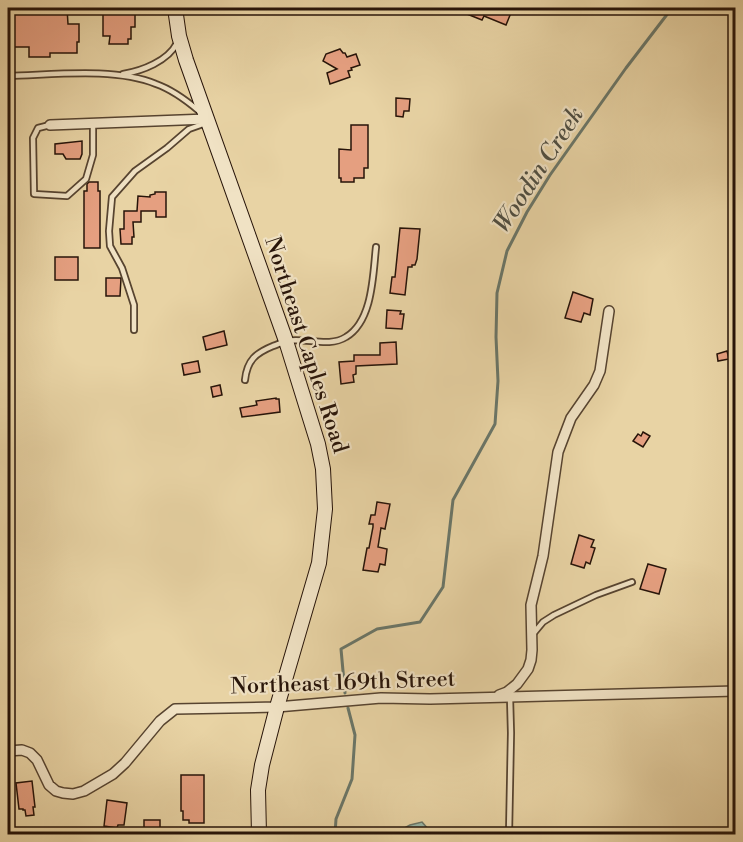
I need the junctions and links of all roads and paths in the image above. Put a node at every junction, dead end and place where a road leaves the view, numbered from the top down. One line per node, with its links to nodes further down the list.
1 (175, 8): 2 (main road, Northeast Caples Road)
2 (179, 36): 3 (lane); 5 (main road, Northeast Caples Road)
3 (118, 75): 4 (lane); 5 (lane)
4 (8, 76)
5 (207, 119): 6 (street); 10 (lane); 11 (main road, Northeast Caples Road)
6 (93, 124): 7 (street); 7 (lane)
7 (50, 125)
8 (376, 247): 11 (lane)
9 (609, 311): 14 (street)
10 (134, 330)
11 (286, 341): 12 (lane); 18 (main road, Northeast Caples Road)
12 (245, 380)
13 (632, 582): 14 (lane)
14 (531, 636): 17 (street)
15 (735, 691): 16 (street, Northeast 169th Street)
16 (510, 696): 17 (street, Northeast 169th Street); 22 (lane)
17 (494, 697): 18 (street, Northeast 169th Street)
18 (277, 707): 19 (street, Northeast 169th Street); 21 (main road, Northeast Caples Road)
19 (8, 751): 20 (lane)
20 (8, 823)
21 (259, 834)
22 (509, 834)

